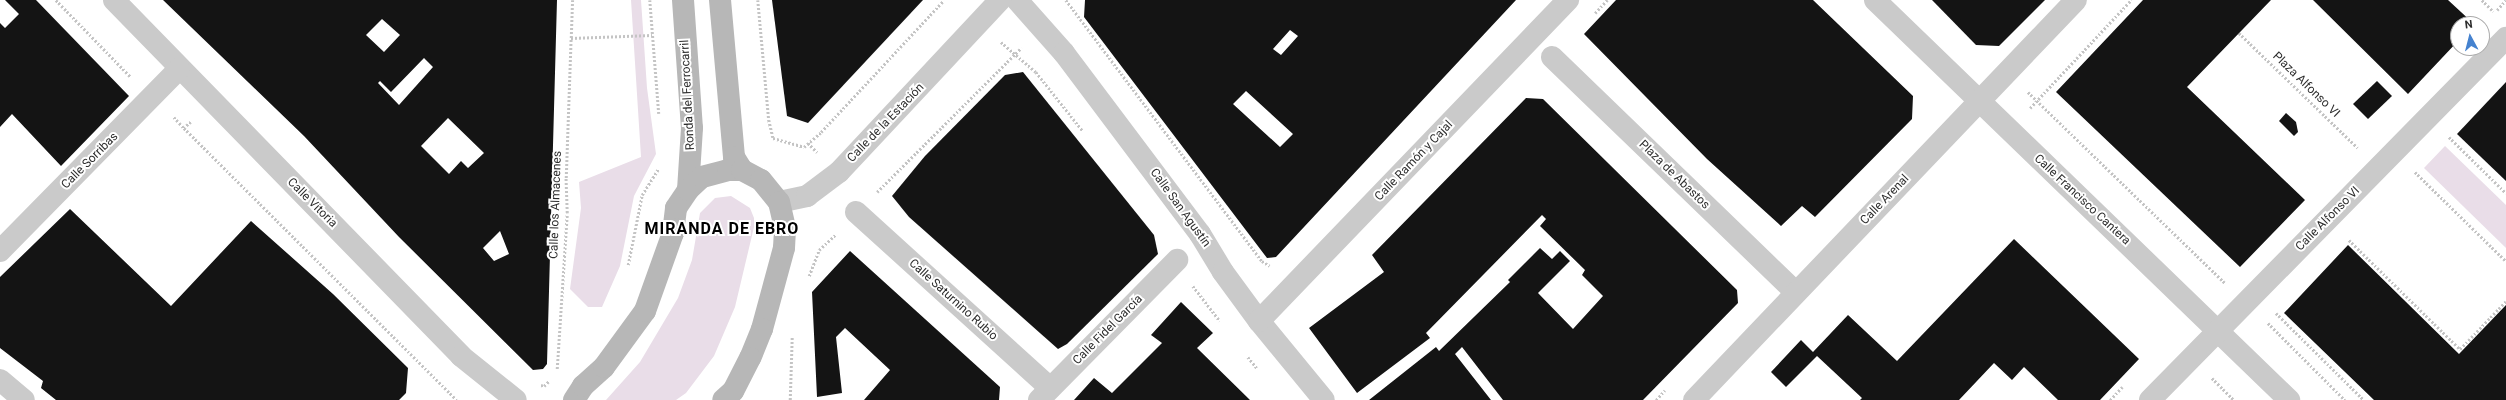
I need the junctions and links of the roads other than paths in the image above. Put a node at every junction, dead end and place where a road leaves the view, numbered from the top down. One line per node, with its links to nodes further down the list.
1 (114, 0): 11 (street, Calle Vitoria)
2 (683, 0): 14 (main road, Ronda del Ferrocarril)
3 (720, 0): 13 (main road)
4 (1000, 0): 15 (street, Calle de la Estación)
5 (1017, 0): 20 (street, Calle San Agustín)
6 (1568, 0): 20 (street, Calle Ramón y Cajal)
7 (1875, 0): 12 (street, Calle Francisco Cantera)
8 (2076, 0): 12 (street, Calle Arenal)
9 (2506, 38): 21 (street, Calle Alfonso VI)
10 (1552, 57): 19 (street, Plaza de Abastos)
11 (179, 69): 17 (street, Calle Sorribas); 26 (street, Calle Vitoria)
12 (1979, 102): 19 (street, Calle Arenal); 21 (street, Calle Francisco Cantera)
13 (742, 170): 14 (main road); 15 (main road)
14 (688, 190): 27 (main road)
15 (779, 202): 24 (main road)
16 (856, 212): 23 (street, Calle Saturnino Rubio)
17 (0, 251)
18 (1177, 260): 23 (street, Calle Fidel García)
19 (1796, 293): 29 (street, Calle Arenal)
20 (1260, 321): 28 (street, Calle San Agustín)
21 (2218, 329): 30 (street, Calle Alfonso VI); 31 (street, Calle Francisco Cantera)
22 (0, 380): 25 (street)
23 (1045, 394)
24 (730, 397)
25 (24, 400)
26 (516, 400)
27 (574, 400)
28 (1324, 400)
29 (1694, 400)
30 (2150, 400)
31 (2289, 400)

